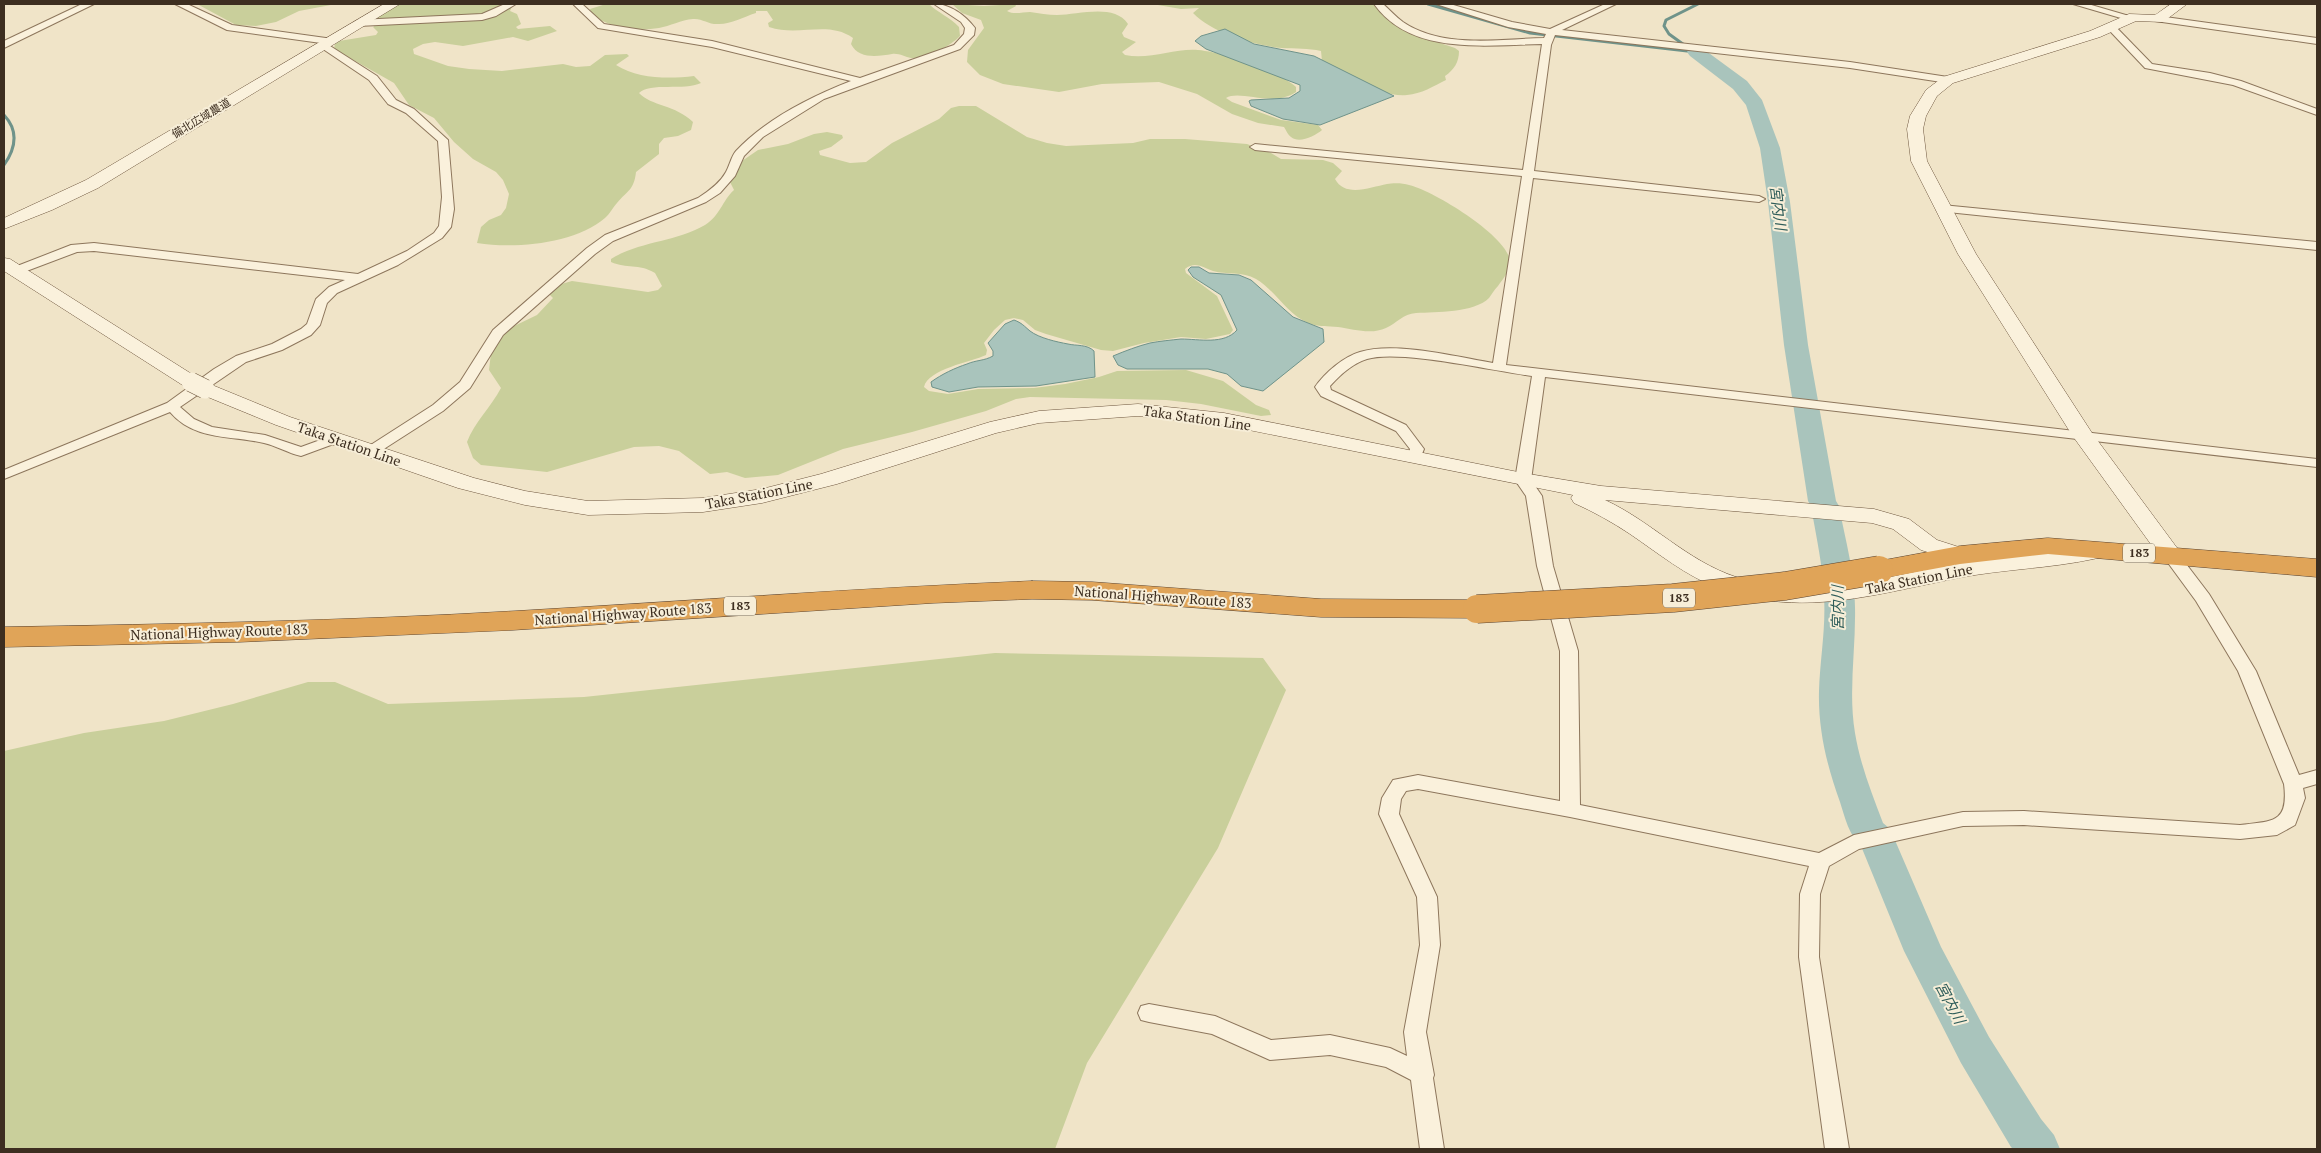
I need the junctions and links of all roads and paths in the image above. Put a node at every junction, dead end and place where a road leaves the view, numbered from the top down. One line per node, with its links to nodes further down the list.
1 (88, 4): 19 (street)
2 (180, 4): 18 (street)
3 (393, 4): 14 (main road, 備北広域農道)
4 (511, 4): 14 (street)
5 (577, 4): 20 (street)
6 (938, 4): 20 (street)
7 (1378, 4): 16 (street)
8 (1441, 4): 16 (street)
9 (1612, 4): 16 (street)
10 (2078, 4): 12 (street)
11 (2180, 4): 13 (main road)
12 (2131, 18): 13 (main road); 15 (main road)
13 (2158, 19): 17 (street)
14 (358, 24): 18 (main road, 備北広域農道)
15 (2111, 27): 21 (main road); 22 (street)
16 (1550, 37): 21 (street); 24 (street)
17 (2317, 41)
18 (326, 43): 27 (main road, 備北広域農道); 30 (street)
19 (4, 45)
20 (860, 80): 36 (street)
21 (1948, 80): 26 (main road)
22 (2317, 112)
23 (1255, 147): 24 (street)
24 (1529, 174): 25 (street); 31 (street)
25 (1759, 199)
26 (1942, 209): 28 (street); 34 (main road)
27 (4, 224)
28 (2317, 246)
29 (10, 267): 30 (street); 35 (main road, Taka Station Line)
30 (358, 278): 33 (street)
31 (1499, 368): 32 (street); 37 (street)
32 (1539, 372): 34 (street); 40 (street)
33 (172, 406): 35 (street); 39 (street)
34 (2083, 435): 38 (street); 43 (main road)
35 (334, 439): 36 (main road, Taka Station Line)
36 (371, 451): 37 (main road, Taka Station Line)
37 (1414, 458): 40 (main road, Taka Station Line)
38 (2317, 464)
39 (4, 475)
40 (1523, 480): 41 (main road, Taka Station Line); 42 (main road, Taka Station Line); 48 (street)
41 (2103, 550): 42 (highway, National Highway Route 183 / 183); 43 (highway, National Highway Route 183 / 183)
42 (1960, 555): 45 (highway, National Highway Route 183 / 183, bridge)
43 (2171, 556): 44 (highway, National Highway Route 183 / 183); 47 (street)
44 (2317, 568)
45 (4, 637)
46 (2317, 777): 47 (street)
47 (2293, 784): 49 (street)
48 (1570, 810): 49 (street); 51 (street)
49 (1821, 861): 53 (street)
50 (1149, 1013): 51 (street)
51 (1423, 1075): 52 (street)
52 (1432, 1149)
53 (1837, 1149)

